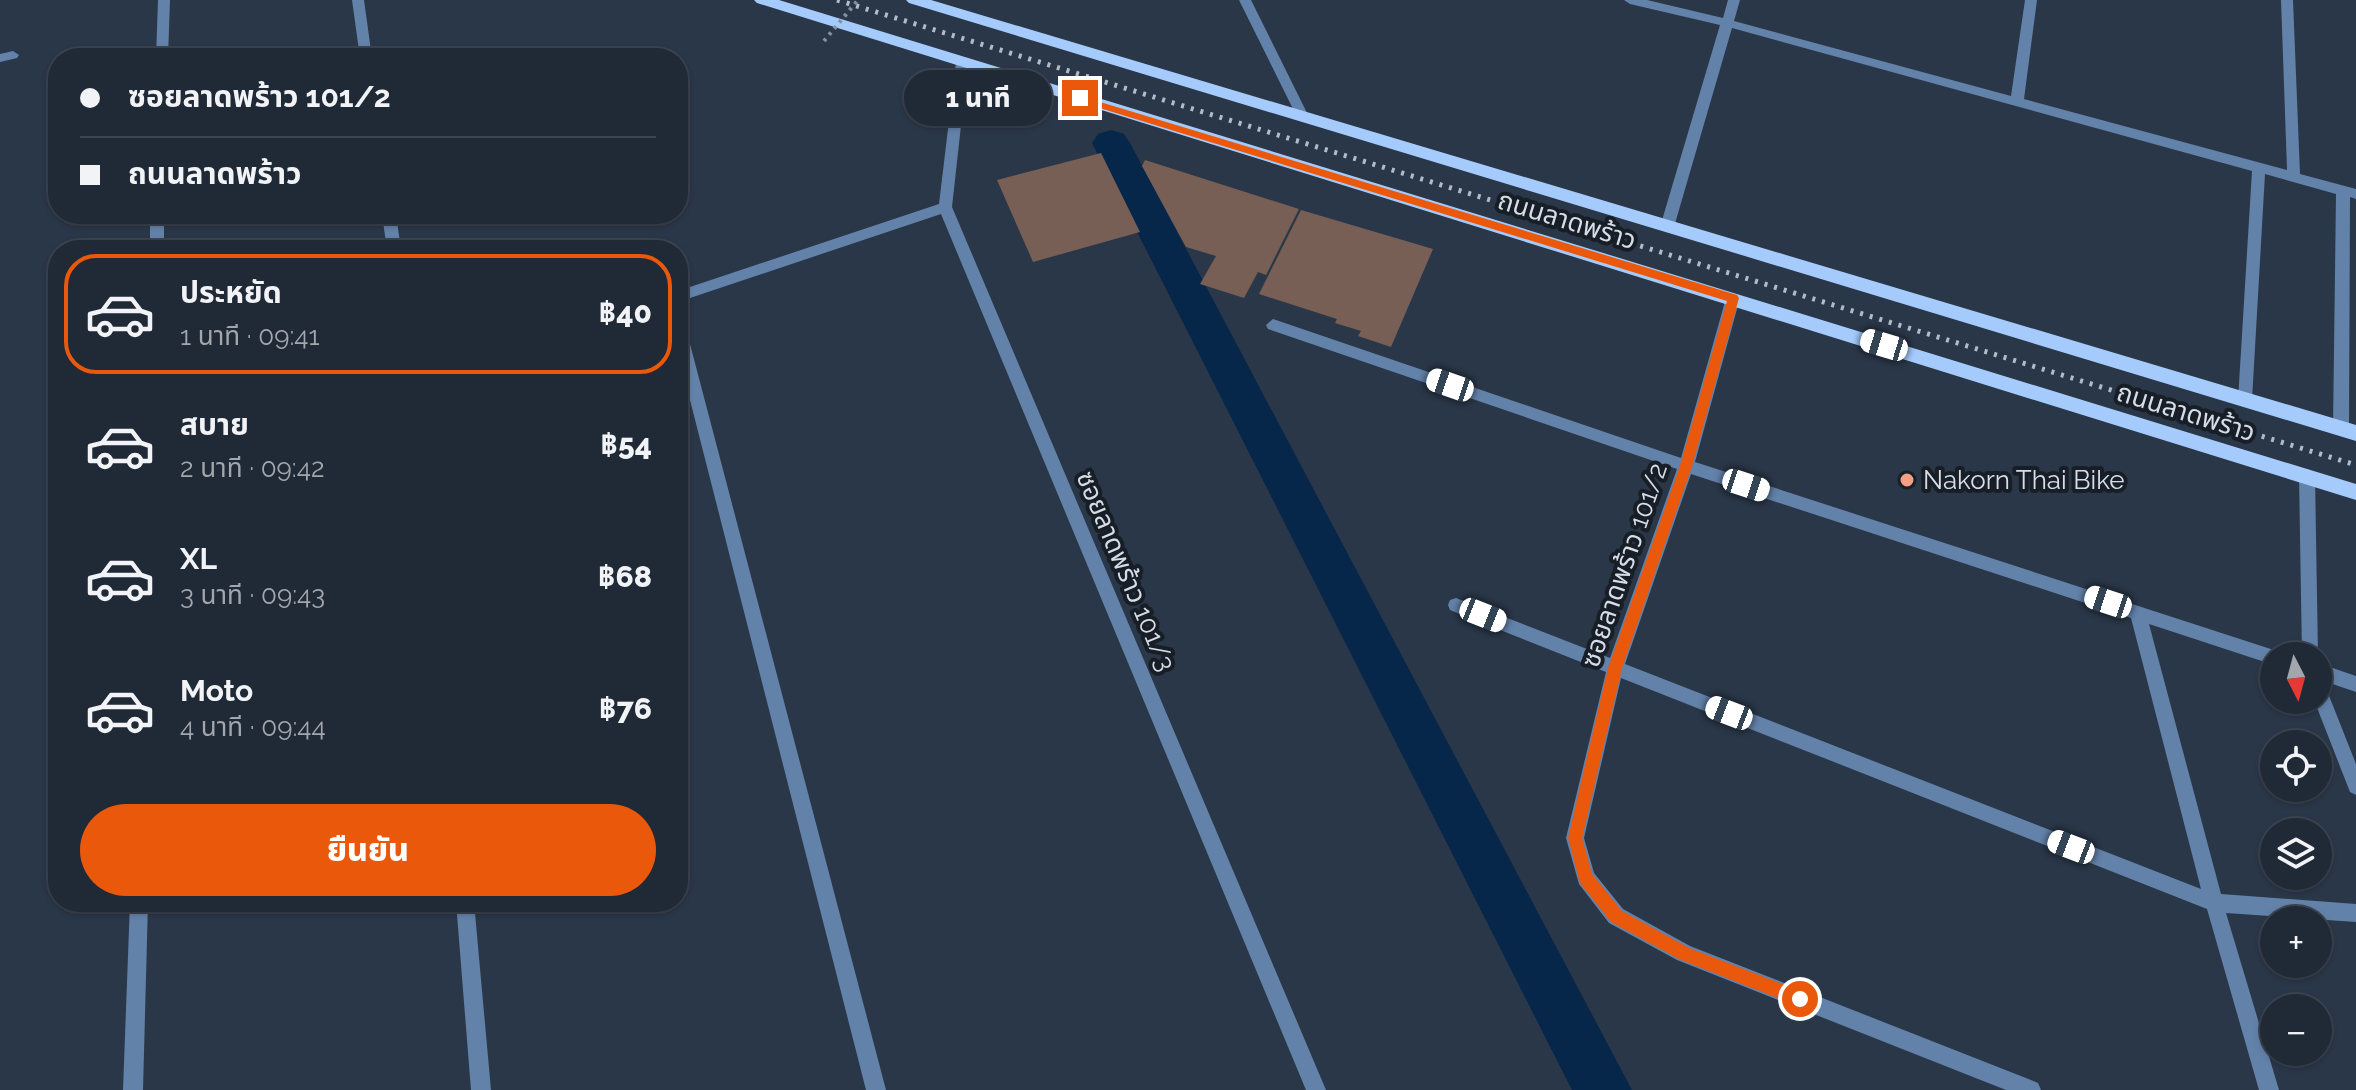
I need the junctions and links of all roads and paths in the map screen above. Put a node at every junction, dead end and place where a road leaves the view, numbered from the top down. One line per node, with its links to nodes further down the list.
1 (164, 0): 13 (street)
2 (358, 0): 14 (street)
3 (762, 0): 15 (main road, ถนนลาดพร้าว)
4 (858, 0): 12 (path, bridge)
5 (914, 0): 17 (main road, ถนนลาดพร้าว)
6 (1245, 0): 17 (street)
7 (1630, 0): 11 (street)
8 (1734, 0): 11 (street)
9 (2031, 0): 16 (street)
10 (2287, 0): 19 (street)
11 (1727, 23): 16 (street); 22 (street)
12 (824, 41)
13 (162, 48)
14 (365, 48)
15 (962, 62): 21 (street, ซอยลาดพร้าว 101/3); 24 (main road, ถนนลาดพร้าว)
16 (2017, 101): 18 (street)
17 (1303, 117): 22 (main road, ถนนลาดพร้าว)
18 (2259, 168): 19 (street); 27 (street)
19 (2294, 178): 20 (street)
20 (2349, 193): 28 (street)
21 (945, 207): 23 (street); 48 (street, ซอยลาดพร้าว 101/3)
22 (1667, 227): 27 (main road, ถนนลาดพร้าว)
23 (688, 294)
24 (1733, 298): 29 (street, ซอยลาดพร้าว 101/2); 30 (main road, ถนนลาดพร้าว)
25 (1273, 325): 29 (street)
26 (688, 364): 47 (street)
27 (2245, 400): 28 (main road, ถนนลาดพร้าว)
28 (2348, 430)
29 (1686, 466): 33 (street); 36 (street, ซอยลาดพร้าว 101/2)
30 (2307, 476): 31 (main road, ถนนลาดพร้าว); 34 (street)
31 (2356, 492)
32 (1456, 605): 36 (street)
33 (2138, 612): 35 (street); 41 (street)
34 (2310, 642)
35 (2260, 652)
36 (1615, 668): 41 (street); 49 (street, ซอยลาดพร้าว 101/2)
37 (2332, 676): 38 (street)
38 (2356, 684)
39 (2328, 714): 40 (street)
40 (2356, 786)
41 (2214, 903): 44 (street); 50 (street)
42 (139, 912): 45 (street)
43 (466, 912): 46 (street)
44 (2356, 913)
45 (133, 1090)
46 (481, 1090)
47 (876, 1090)
48 (1316, 1090)
49 (2031, 1090)
50 (2269, 1090)

